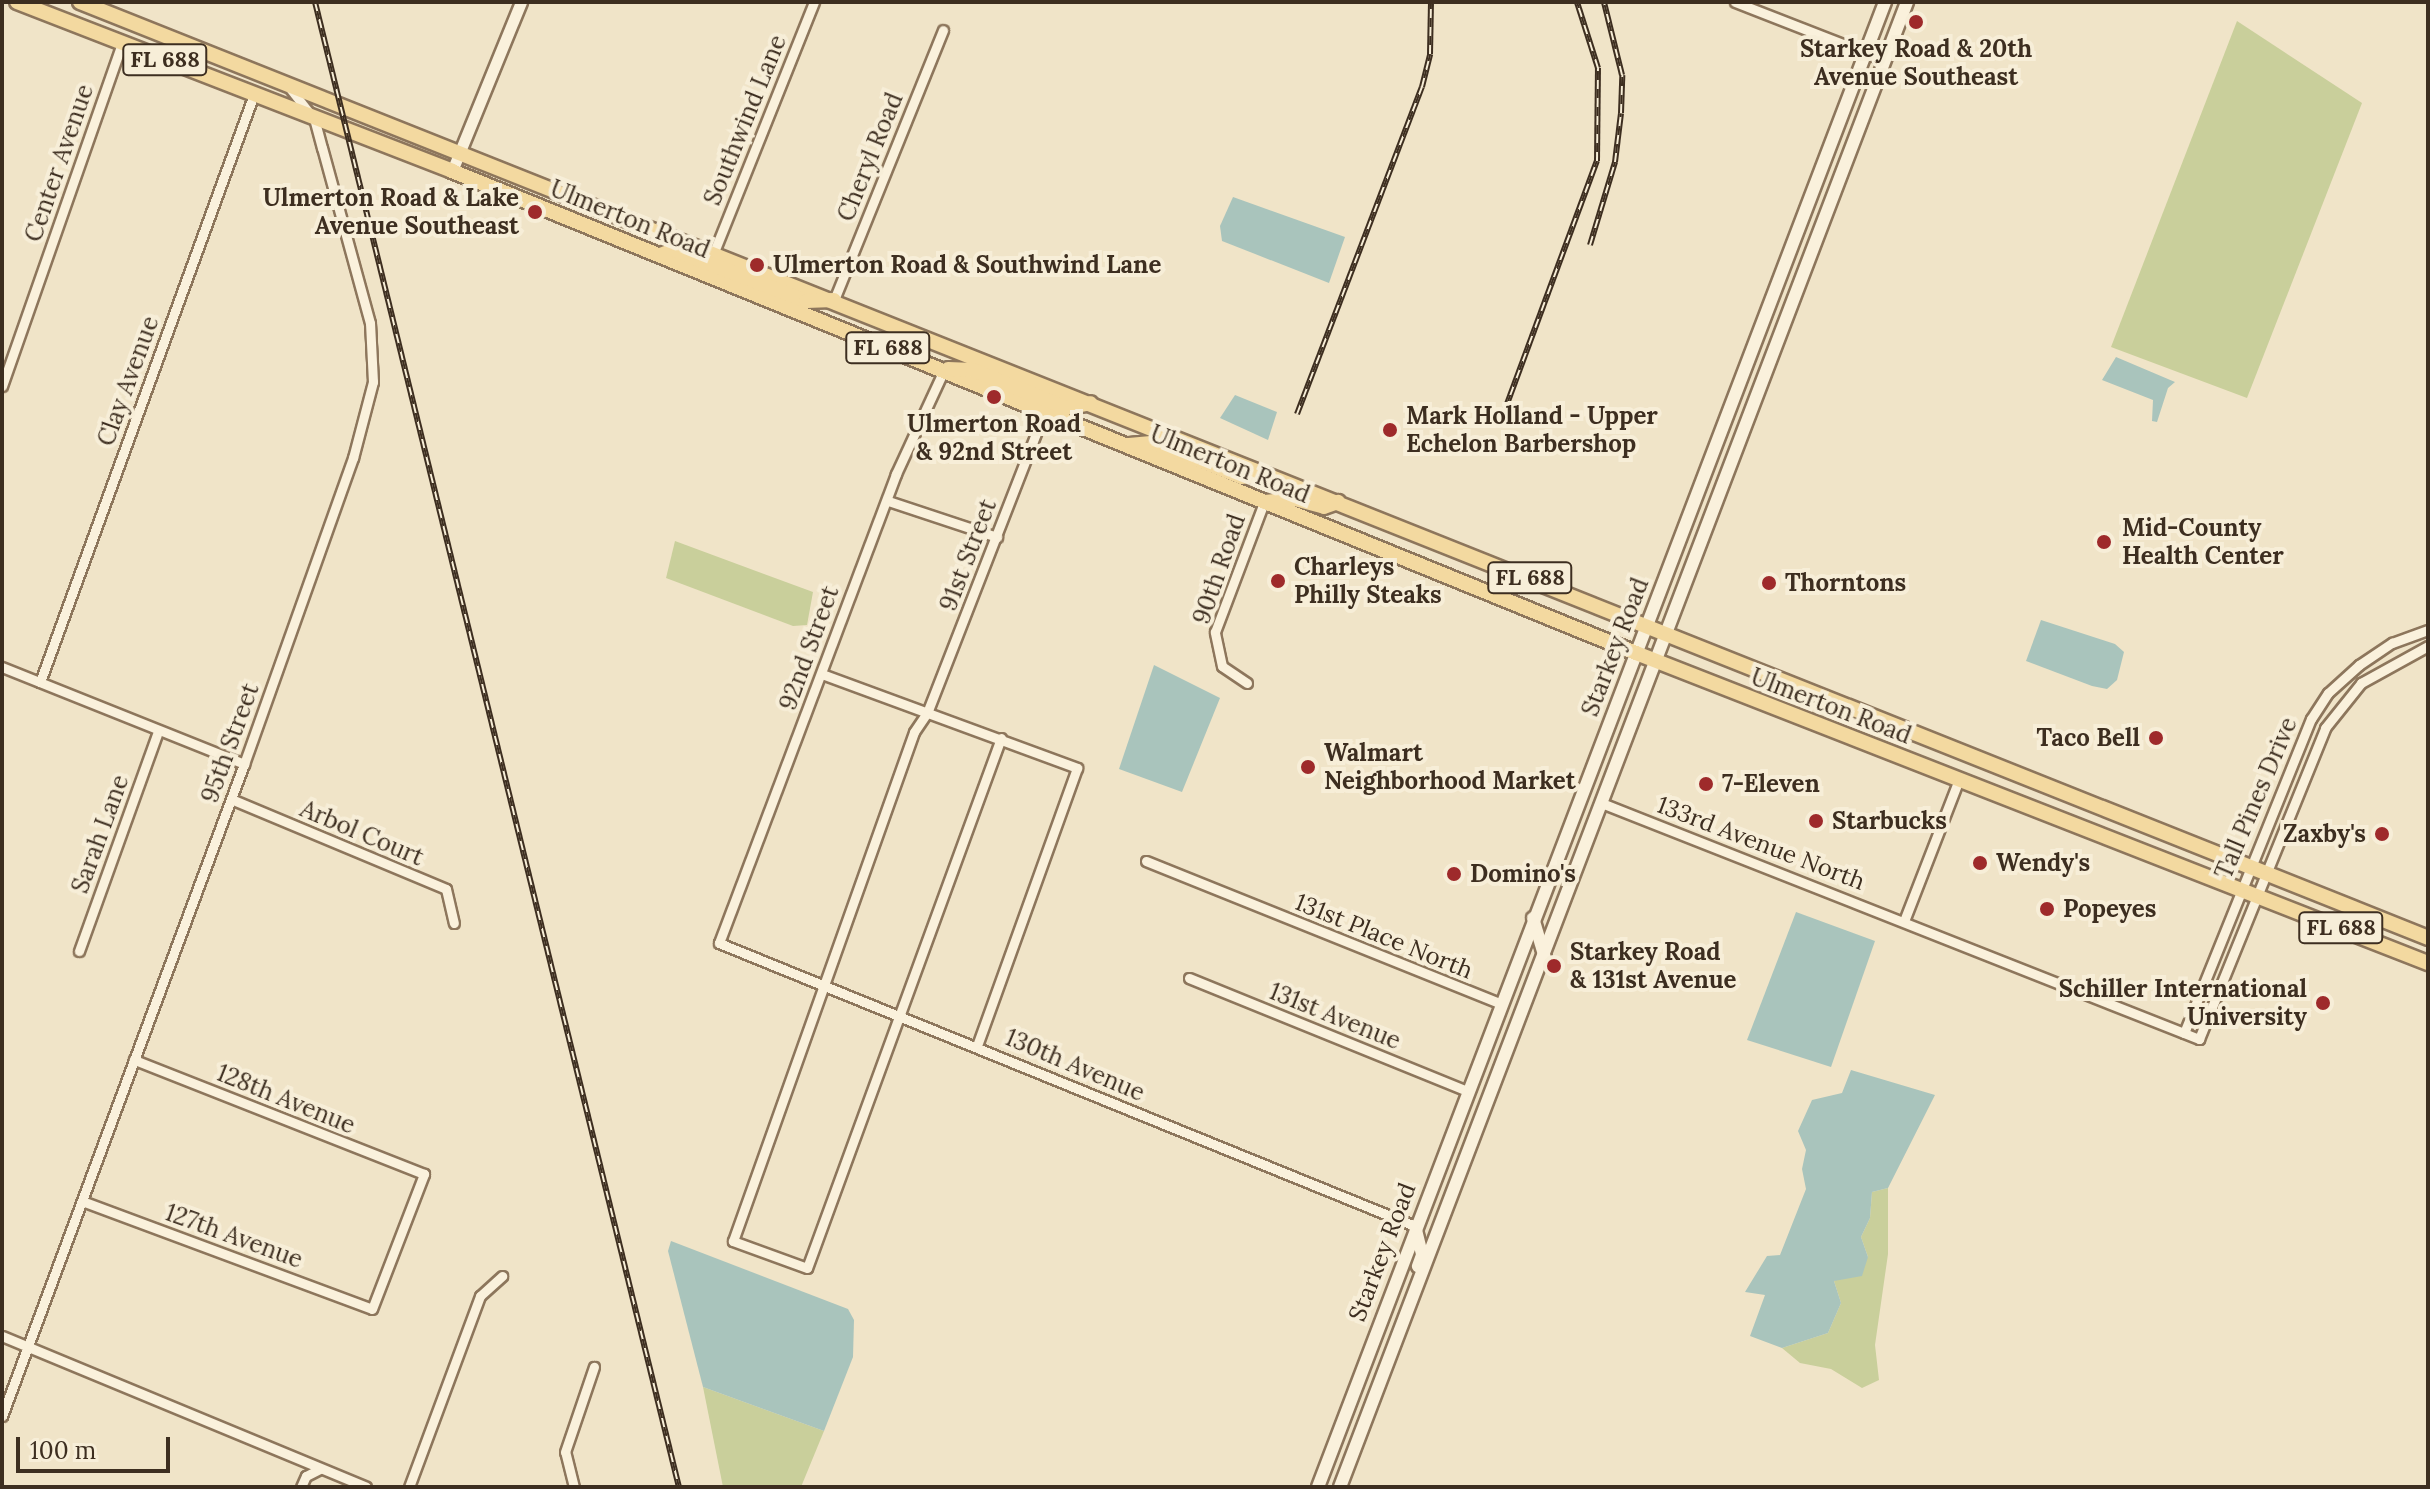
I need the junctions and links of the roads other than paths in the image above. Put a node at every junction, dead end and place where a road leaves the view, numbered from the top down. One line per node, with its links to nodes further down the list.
1 (17, 2): 9 (main road, Ulmerton Road / FL 688)
2 (80, 2): 12 (main road, Ulmerton Road / FL 688)
3 (521, 2): 15 (street)
4 (814, 2): 17 (street, Southwind Lane)
5 (1735, 2): 10 (street)
6 (1885, 2): 10 (main road, Starkey Road)
7 (1907, 2): 11 (main road, Starkey Road)
8 (943, 30): 19 (street, Cheryl Road)
9 (122, 44): 13 (main road, Ulmerton Road / FL 688); 21 (street, Center Avenue)
10 (1865, 53): 11 (street); 30 (main road, Starkey Road)
11 (1884, 60): 32 (main road, Starkey Road)
12 (281, 79): 14 (street, 95th Street); 15 (main road, Ulmerton Road / FL 688)
13 (254, 94): 14 (main road, Ulmerton Road / FL 688); 38 (street, Clay Avenue)
14 (314, 119): 16 (main road, Ulmerton Road / FL 688); 43 (street, 95th Street)
15 (461, 150): 16 (street); 17 (main road, Ulmerton Road / FL 688)
16 (452, 171): 18 (main road, Ulmerton Road / FL 688)
17 (714, 252): 19 (main road, Ulmerton Road / FL 688)
18 (660, 255): 19 (main road); 20 (main road, Ulmerton Road / FL 688)
19 (834, 300): 22 (main road, Ulmerton Road / FL 688)
20 (944, 370): 22 (main road); 23 (main road, Ulmerton Road / FL 688); 26 (street, 92nd Street)
21 (2, 386)
22 (1091, 403): 25 (main road, Ulmerton Road / FL 688)
23 (1045, 411): 24 (main road, Ulmerton Road / FL 688); 29 (street, 91st Street)
24 (1126, 445): 25 (main road); 27 (main road, Ulmerton Road / FL 688)
25 (1271, 475): 28 (main road, Ulmerton Road / FL 688)
26 (888, 501): 29 (street); 37 (street, 92nd Street)
27 (1264, 502): 28 (main road); 34 (main road, Ulmerton Road / FL 688); 39 (street, 90th Road)
28 (1338, 502): 30 (main road, Ulmerton Road / FL 688)
29 (997, 537): 40 (street, 91st Street)
30 (1646, 626): 32 (main road, Ulmerton Road / FL 688); 34 (main road, Starkey Road)
31 (2428, 630): 48 (street, Tall Pines Drive)
32 (1667, 634): 35 (main road, Starkey Road); 48 (main road, Ulmerton Road / FL 688)
33 (2428, 646): 49 (street, Tall Pines Drive)
34 (1636, 653): 35 (main road, Ulmerton Road / FL 688); 52 (main road, Starkey Road)
35 (1658, 661): 44 (main road, Ulmerton Road / FL 688); 46 (main road, Starkey Road)
36 (2, 667): 38 (street)
37 (822, 674): 40 (street); 56 (street, 92nd Street)
38 (40, 682): 41 (street)
39 (1247, 683)
40 (927, 713): 42 (street); 61 (street, 91st Street)
41 (158, 731): 43 (street); 57 (street, Sarah Lane)
42 (1001, 738): 63 (street); 66 (street)
43 (244, 764): 45 (street, 95th Street)
44 (1959, 779): 50 (main road, Ulmerton Road / FL 688); 53 (street)
45 (231, 799): 54 (street, Arbol Court); 67 (street, 95th Street)
46 (1604, 804): 53 (street, 133rd Avenue North); 58 (main road, Starkey Road)
47 (1146, 861): 62 (street, 131st Place North)
48 (2248, 866): 49 (main road, Ulmerton Road / FL 688); 50 (street, Tall Pines Drive)
49 (2265, 873): 51 (street, Tall Pines Drive); 55 (main road, Ulmerton Road / FL 688)
50 (2239, 888): 51 (main road, Ulmerton Road / FL 688); 64 (street, Tall Pines Drive)
51 (2255, 894): 59 (main road, Ulmerton Road / FL 688); 65 (street, Tall Pines Drive)
52 (1533, 918): 58 (main road); 62 (main road, Starkey Road)
53 (1904, 921): 64 (street, 133rd Avenue North)
54 (454, 923)
55 (2428, 938)
56 (719, 943): 61 (street, 130th Avenue)
57 (79, 951)
58 (1545, 958): 70 (main road, Starkey Road)
59 (2428, 963)
60 (1189, 978): 68 (street, 131st Avenue)
61 (825, 987): 63 (street, 130th Avenue); 63 (street, 91st Street)
62 (1499, 1003): 68 (main road, Starkey Road)
63 (900, 1017): 66 (street, 130th Avenue)
64 (2184, 1033): 65 (street, 133rd Avenue North)
65 (2199, 1039)
66 (977, 1046): 71 (street, 130th Avenue)
67 (134, 1060): 69 (street, 95th Street); 73 (street, 128th Avenue)
68 (1467, 1091): 71 (main road, Starkey Road)
69 (82, 1201): 73 (street, 127th Avenue); 76 (street, 95th Street)
70 (1444, 1214): 71 (main road); 74 (main road, Starkey Road)
71 (1415, 1226): 74 (main road); 84 (main road, Starkey Road)
72 (502, 1276): 82 (street)
73 (372, 1309)
74 (1404, 1317): 85 (main road, Starkey Road)
75 (2, 1336): 76 (street)
76 (28, 1347): 78 (street, 95th Street); 79 (street)
77 (594, 1367): 83 (street)
78 (2, 1416)
79 (320, 1469): 80 (street); 81 (street)
80 (301, 1487)
81 (366, 1487)
82 (409, 1487)
83 (574, 1487)
84 (1318, 1487)
85 (1340, 1487)

